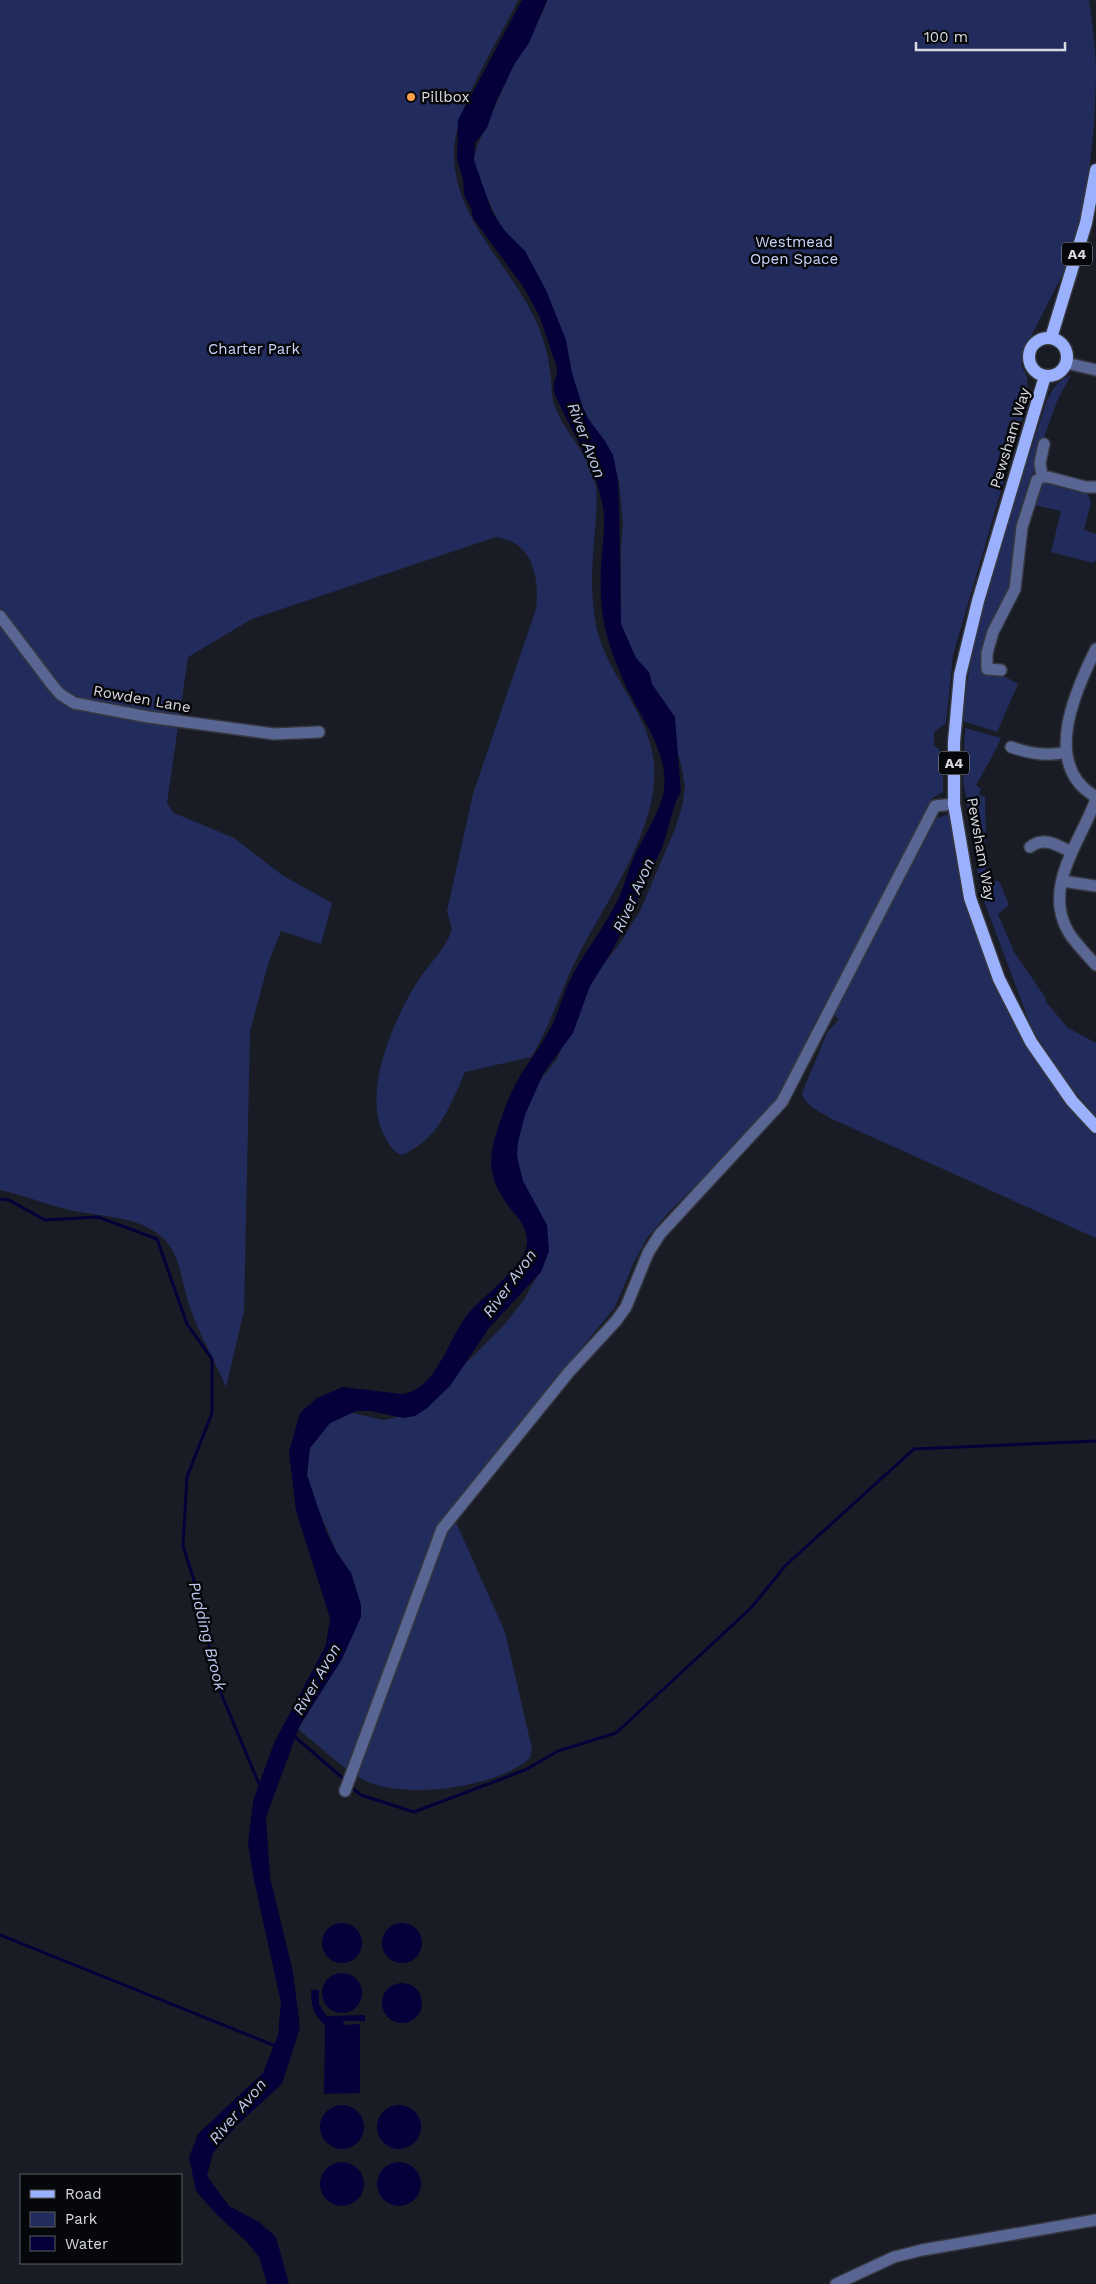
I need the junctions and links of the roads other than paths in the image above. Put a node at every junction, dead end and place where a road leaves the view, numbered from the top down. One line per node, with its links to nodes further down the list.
1 (1096, 170): 2 (main road, A4)
2 (1052, 338): 3 (main road); 5 (main road)
3 (1066, 363): 4 (street); 5 (main road)
4 (1096, 370)
5 (1045, 376): 16 (main road, Pewsham Way / A4)
6 (1044, 444): 7 (street)
7 (1042, 477): 8 (street); 11 (street)
8 (1096, 487)
9 (0, 616): 12 (street, Rowden Lane)
10 (1096, 649): 14 (street)
11 (1000, 670)
12 (319, 732)
13 (1010, 748): 14 (street)
14 (1066, 752): 15 (street)
15 (1096, 798): 18 (street)
16 (954, 804): 22 (main road, Pewsham Way / A4); 23 (street)
17 (1030, 847): 18 (street)
18 (1071, 852): 19 (street)
19 (1062, 881): 20 (street); 21 (street)
20 (1096, 886)
21 (1096, 965)
22 (1096, 1127)
23 (345, 1791)
24 (1096, 2220): 25 (street)
25 (836, 2284)

